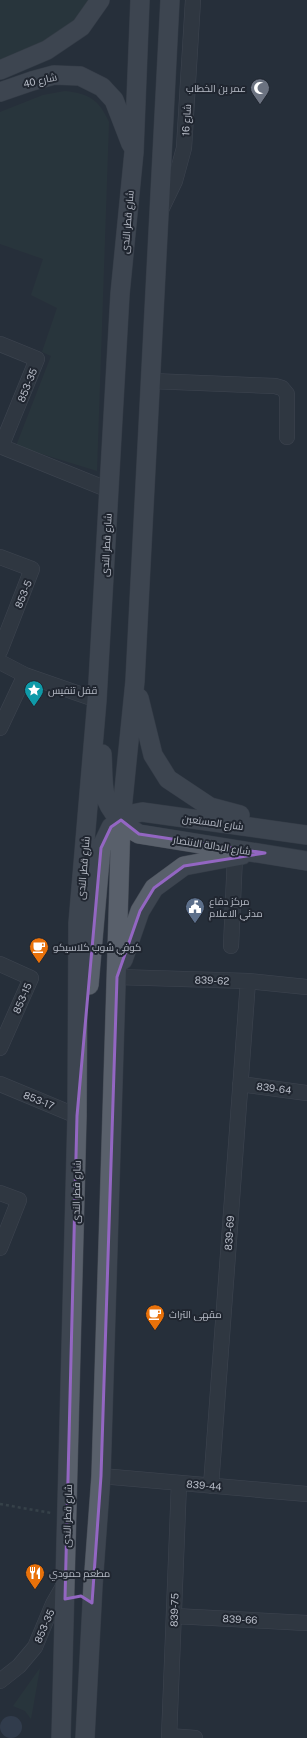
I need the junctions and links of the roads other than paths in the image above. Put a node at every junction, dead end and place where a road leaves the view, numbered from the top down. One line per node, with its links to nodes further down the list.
1 (100, 0): 5 (main road)
2 (140, 0): 10 (main road, شارع قطر الندى)
3 (170, 0): 11 (main road)
4 (193, 0): 11 (street, شارع 16)
5 (25, 59): 6 (main road); 7 (main road); 8 (main road)
6 (0, 63)
7 (0, 70)
8 (32, 81): 9 (main road, شارع 40); 10 (main road, شارع 40)
9 (0, 92)
10 (134, 152): 16 (main road, شارع قطر الندى)
11 (160, 211): 13 (main road)
12 (0, 344): 15 (street, 853-35)
13 (151, 381): 14 (street); 21 (main road)
14 (287, 437)
15 (1, 447): 16 (street, 853-35)
16 (109, 490): 22 (main road, شارع قطر الندى)
17 (0, 557): 18 (street, 853-5)
18 (0, 651)
19 (0, 662): 20 (street)
20 (25, 675): 22 (street); 23 (street)
21 (135, 681): 24 (main road); 25 (main road)
22 (97, 700): 24 (main road, شارع البدالة الانتصار); 38 (main road, شارع قطر الندى)
23 (0, 728)
24 (121, 820): 25 (main road, شارع المستعين); 26 (main road, شارع البدالة الانتصار); 31 (main road); 38 (main road)
25 (307, 834)
26 (265, 853): 27 (main road); 28 (main road, شارع البدالة الانتصار)
27 (235, 856): 29 (street); 31 (main road)
28 (307, 861)
29 (231, 946)
30 (0, 964): 34 (street, 853-15)
31 (118, 977): 32 (street, 839-62); 41 (main road)
32 (248, 981): 33 (street, 839-62); 36 (street, 839-69)
33 (307, 988)
34 (0, 1048)
35 (0, 1084): 38 (street, 853-17)
36 (240, 1084): 37 (street, 839-64); 43 (street, 839-69)
37 (307, 1093)
38 (77, 1116): 46 (main road, شارع قطر الندى)
39 (0, 1193): 40 (street)
40 (0, 1248)
41 (101, 1476): 42 (street, 839-44); 45 (main road)
42 (179, 1483): 43 (street, 839-44); 48 (street, 839-75)
43 (211, 1486): 44 (street, 839-44)
44 (307, 1494)
45 (94, 1575): 46 (main road); 47 (main road)
46 (65, 1585): 47 (main road); 50 (street, 853-35); 52 (main road, شارع قطر الندى)
47 (92, 1603): 53 (main road)
48 (174, 1616): 49 (street, 839-66); 51 (street, 839-75)
49 (307, 1623)
50 (0, 1681)
51 (169, 1737): 54 (street)
52 (61, 1738)
53 (85, 1738)
54 (195, 1738)

